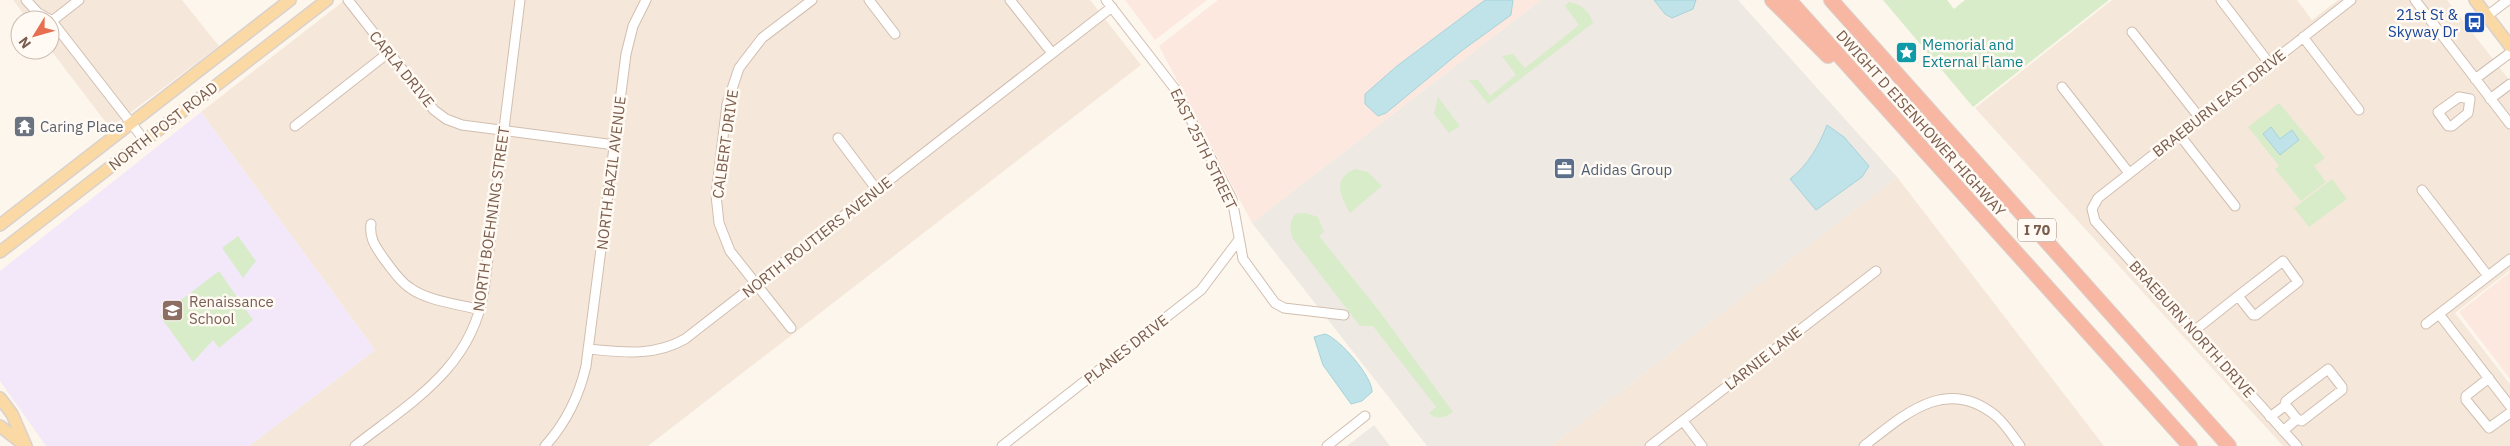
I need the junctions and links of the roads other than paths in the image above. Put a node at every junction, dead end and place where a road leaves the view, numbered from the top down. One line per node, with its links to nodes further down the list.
1 (26, 0): 20 (street)
2 (78, 0): 21 (street)
3 (290, 0): 40 (main road, NORTH POST ROAD)
4 (327, 0): 46 (main road, NORTH POST ROAD)
5 (348, 0): 28 (street, CARLA DRIVE)
6 (520, 0): 43 (street, NORTH BOEHNING STREET)
7 (646, 0): 47 (street, NORTH BAZIL AVENUE)
8 (812, 0): 61 (street, CALBERT DRIVE)
9 (869, 0): 25 (street)
10 (1010, 0): 29 (street)
11 (1772, 0): 48 (highway)
12 (1789, 0): 48 (highway, DWIGHT D EISENHOWER HIGHWAY / I 70)
13 (1832, 0): 91 (highway, DWIGHT D EISENHOWER HIGHWAY / I 70)
14 (2221, 0): 31 (street)
15 (2351, 0): 26 (street, BRAEBURN EAST DRIVE)
16 (2415, 0): 32 (street)
17 (2475, 0): 22 (main road)
18 (2508, 0): 22 (street)
19 (1109, 4): 29 (street, NORTH ROUTIERS AVENUE); 56 (street, EAST 25TH STREET)
20 (35, 10)
21 (60, 15)
22 (2487, 16): 27 (main road)
23 (60, 31): 40 (street)
24 (2132, 32): 39 (street)
25 (895, 34)
26 (2302, 37): 31 (street, BRAEBURN EAST DRIVE); 38 (street)
27 (2510, 46)
28 (388, 53): 42 (street); 43 (street, CARLA DRIVE)
29 (1052, 53): 50 (street, NORTH ROUTIERS AVENUE)
30 (2510, 53): 32 (street)
31 (2269, 63): 39 (street, BRAEBURN EAST DRIVE)
32 (2475, 79): 35 (street)
33 (2510, 84): 37 (street)
34 (2062, 87): 49 (street)
35 (2483, 89): 36 (street); 37 (street)
36 (2470, 99)
37 (2490, 99): 41 (street)
38 (2359, 110)
39 (2199, 117): 44 (street, BRAEBURN EAST DRIVE)
40 (131, 123): 46 (street); 55 (main road, NORTH POST ROAD)
41 (2510, 124)
42 (295, 126)
43 (504, 130): 47 (street, CARLA DRIVE); 63 (street, NORTH BOEHNING STREET)
44 (2178, 134): 49 (street, BRAEBURN EAST DRIVE); 52 (street)
45 (838, 138): 50 (street)
46 (145, 140): 57 (main road, NORTH POST ROAD)
47 (615, 144): 69 (street, NORTH BAZIL AVENUE)
48 (1944, 172): 90 (highway, DWIGHT D EISENHOWER HIGHWAY / I 70)
49 (2129, 173): 53 (street, BRAEBURN EAST DRIVE)
50 (877, 190): 61 (street, NORTH ROUTIERS AVENUE)
51 (2422, 190): 60 (street)
52 (2235, 206)
53 (2092, 209): 68 (street, BRAEBURN NORTH DRIVE)
54 (371, 224): 63 (street)
55 (0, 225)
56 (1238, 241): 65 (street, EAST 25TH STREET); 84 (street, PLANES DRIVE)
57 (0, 252)
58 (2510, 259): 60 (street)
59 (1876, 271): 78 (street, LARNIE LANE)
60 (2488, 276): 64 (street)
61 (756, 284): 67 (street, CALBERT DRIVE); 69 (street, NORTH ROUTIERS AVENUE)
62 (2238, 296): 62 (street); 68 (street)
63 (480, 310): 82 (street, NORTH BOEHNING STREET)
64 (2439, 314): 66 (street); 70 (street)
65 (1344, 315)
66 (2426, 324)
67 (791, 328)
68 (2194, 331): 76 (street, BRAEBURN NORTH DRIVE)
69 (588, 350): 83 (street)
70 (2489, 378): 73 (street); 74 (street)
71 (0, 398): 81 (main road)
72 (2286, 405): 76 (street); 77 (street); 77 (street)
73 (2510, 406)
74 (2510, 413)
75 (1365, 416): 85 (street)
76 (2270, 417): 80 (street, BRAEBURN NORTH DRIVE)
77 (2297, 419): 80 (street)
78 (1683, 421): 86 (street, LARNIE LANE); 87 (street)
79 (0, 426): 81 (main road)
80 (2283, 431): 92 (street, BRAEBURN NORTH DRIVE)
81 (25, 446)
82 (355, 446)
83 (545, 446)
84 (1002, 446)
85 (1327, 446)
86 (1650, 446)
87 (1702, 446)
88 (1864, 446): 89 (street)
89 (2020, 446)
90 (2190, 446)
91 (2229, 446)
92 (2297, 446)

